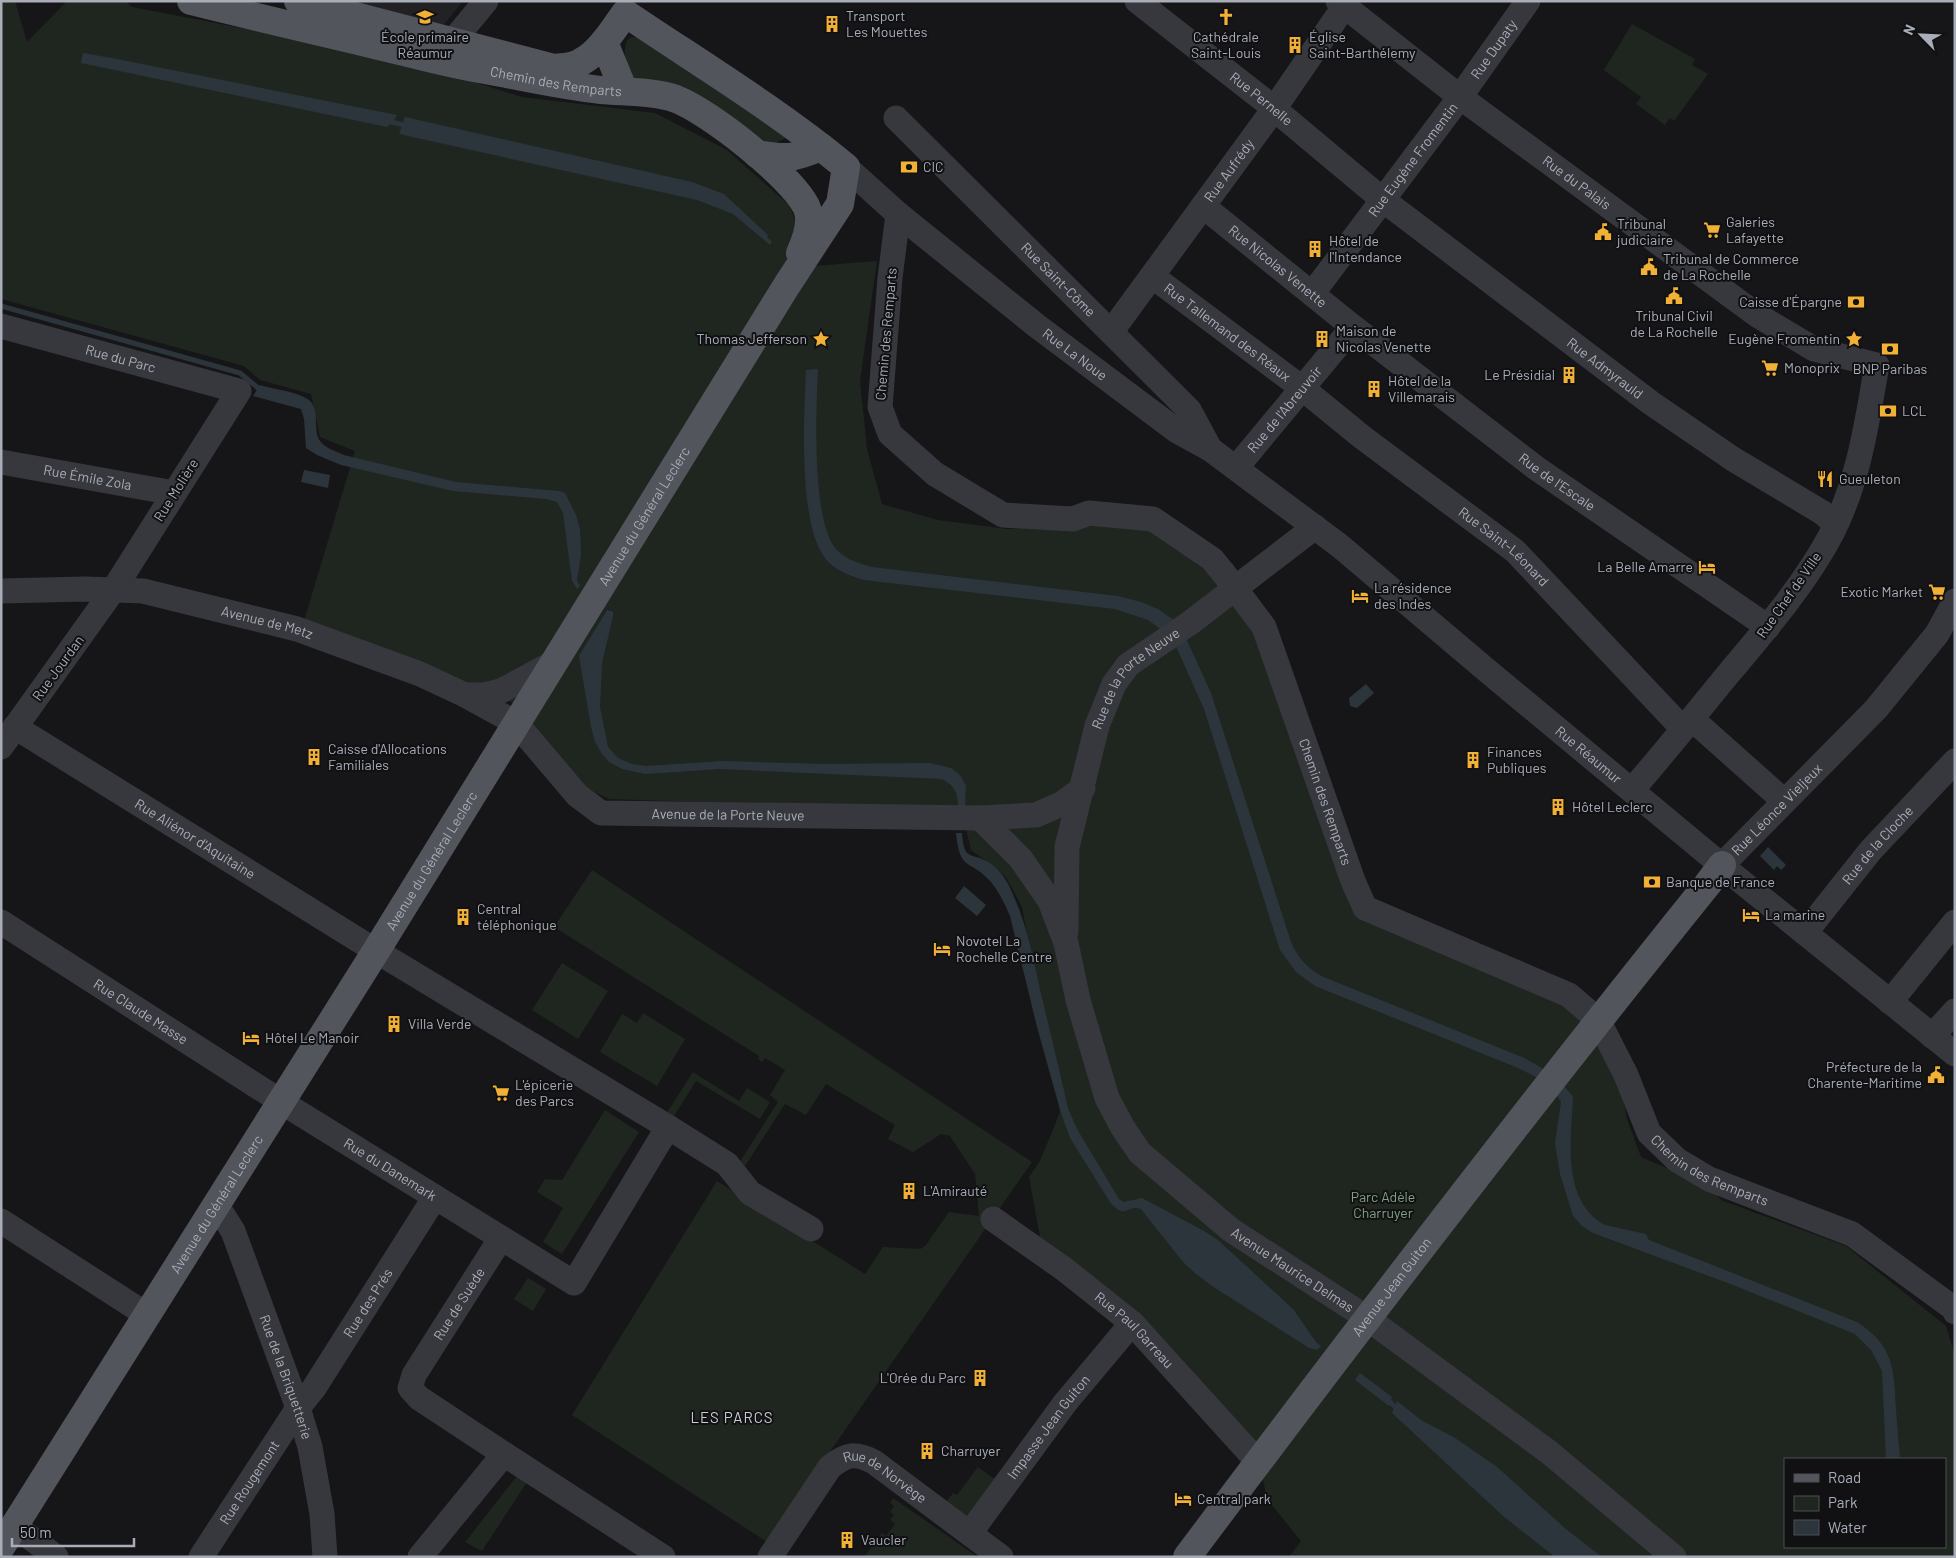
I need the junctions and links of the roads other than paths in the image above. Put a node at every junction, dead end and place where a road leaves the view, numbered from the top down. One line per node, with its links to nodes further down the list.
1 (191, 1): 10 (main road, Chemin des Remparts)
2 (298, 1): 8 (main road, Chemin des Remparts)
3 (486, 1): 8 (street)
4 (1137, 1): 12 (street, Rue Pernelle)
5 (1528, 1): 11 (street, Rue Dupaty)
6 (1343, 3): 11 (street, Rue du Palais); 12 (street, Rue Aufrédy)
7 (629, 7): 9 (main road, Chemin des Remparts); 14 (main road, Chemin des Remparts)
8 (452, 42): 9 (main road, Chemin des Remparts)
9 (604, 42): 10 (main road)
10 (624, 91): 15 (main road, Chemin des Remparts)
11 (1460, 97): 17 (street, Rue Eugène Fromentin); 26 (street, Rue du Palais)
12 (1274, 109): 17 (street, Rue Pernelle); 18 (street, Rue Aufrédy)
13 (896, 118): 25 (street, Rue Saint-Côme)
14 (822, 147): 15 (main road); 16 (main road, Chemin des Remparts)
15 (757, 154): 21 (main road, Chemin des Remparts)
16 (846, 167): 19 (street, Rue La Noue); 21 (main road, Avenue du Général Leclerc)
17 (1383, 200): 22 (street, Rue Eugène Fromentin); 33 (street, Rue Admyrauld)
18 (1203, 206): 20 (street, Rue Aufrédy); 22 (street, Rue Nicolas Venette)
19 (898, 214): 29 (street, Rue La Noue); 35 (street, Chemin des Remparts)
20 (1152, 276): 25 (street, Rue Aufrédy); 27 (street, Rue Tallemand des Réaux)
21 (787, 285): 40 (main road, Avenue du Général Leclerc)
22 (1312, 294): 24 (street, Rue Nicolas Venette)
23 (1, 326): 28 (street, Rue du Parc)
24 (1353, 327): 27 (street, Rue de l'Abreuvoir); 39 (street, Rue de l'Escale)
25 (1111, 332): 29 (street, Rue Saint-Côme)
26 (1877, 365): 33 (street, Rue Chef de Ville)
27 (1302, 388): 31 (street, Rue de l'Abreuvoir); 43 (street, Rue Saint-Léonard)
28 (239, 391): 32 (street, Rue Molière)
29 (1210, 448): 31 (street, Rue La Noue)
30 (1, 462): 32 (street, Rue Émile Zola)
31 (1236, 468): 34 (street, Rue La Noue)
32 (174, 493): 36 (street, Rue Molière)
33 (1835, 524): 39 (street, Rue Chef de Ville)
34 (1315, 527): 35 (street, Rue de la Porte Neuve); 48 (street, Rue Réaumur)
35 (1235, 588): 47 (street, Rue de la Porte Neuve); 59 (street, Chemin des Remparts)
36 (114, 589): 37 (street, Avenue de Metz); 41 (street, Avenue de Metz); 44 (street, Rue Jourdan)
37 (1, 591)
38 (1955, 601): 49 (street, Rue Léonce Vieljeux)
39 (1768, 627): 43 (street, Rue Chef de Ville)
40 (553, 664): 41 (street); 42 (main road, Avenue du Général Leclerc)
41 (466, 695): 42 (street, Avenue de Metz)
42 (516, 723): 50 (street, Avenue de la Porte Neuve); 56 (main road, Avenue du Général Leclerc)
43 (1687, 724): 48 (street, Rue Chef de Ville); 49 (street, Rue Saint-Léonard)
44 (16, 727): 45 (street, Rue Jourdan); 56 (street, Rue Aliénor d'Aquitaine)
45 (1, 747)
46 (1955, 761): 54 (street, Rue de la Cloche)
47 (1082, 788): 50 (street); 55 (street, Avenue Maurice Delmas)
48 (1632, 790): 51 (street, Rue Réaumur)
49 (1784, 801): 51 (street, Rue Léonce Vieljeux)
50 (980, 818): 55 (street, Avenue Maurice Delmas)
51 (1722, 865): 54 (street, Rue Réaumur); 59 (main road, Rue Léonce Vieljeux)
52 (1, 922): 62 (street, Rue Claude Masse)
53 (1955, 922): 57 (street)
54 (1805, 933): 57 (street, Rue Réaumur)
55 (1066, 943): 72 (street, Avenue Maurice Delmas)
56 (376, 951): 62 (main road, Avenue du Général Leclerc); 63 (street)
57 (1890, 1002): 60 (street, Rue Réaumur)
58 (1955, 1011): 60 (street)
59 (1598, 1020): 70 (street, Chemin des Remparts); 72 (main road, Avenue Jean Guiton)
60 (1932, 1036): 61 (street, Rue Réaumur)
61 (1955, 1054)
62 (281, 1102): 64 (street, Rue du Danemark); 65 (main road, Avenue du Général Leclerc)
63 (668, 1127): 68 (street); 69 (street)
64 (435, 1198): 69 (street, Rue du Danemark); 74 (street, Rue des Prés)
65 (214, 1208): 71 (main road, Avenue du Général Leclerc); 74 (street, Rue de la Briquetterie)
66 (993, 1219): 73 (street, Rue Paul Garreau)
67 (1, 1221): 71 (street)
68 (811, 1229)
69 (500, 1238): 75 (street, Rue de Suède)
70 (1955, 1312)
71 (147, 1316): 78 (main road, Avenue du Général Leclerc)
72 (1367, 1318): 76 (main road, Avenue Jean Guiton); 87 (street, Avenue Maurice Delmas)
73 (1132, 1323): 76 (street, Rue Paul Garreau); 77 (street, Impasse Jean Guiton)
74 (298, 1408): 80 (street, Rue Rougemont); 81 (street, Rue de la Briquetterie)
75 (504, 1454): 82 (street); 83 (street)
76 (1258, 1462): 86 (main road, Avenue Jean Guiton)
77 (970, 1533): 84 (street, Rue de Norvège); 85 (street, Rue de Norvège)
78 (8, 1537): 79 (street)
79 (56, 1557)
80 (201, 1557)
81 (325, 1557)
82 (420, 1557)
83 (663, 1557)
84 (770, 1557)
85 (1001, 1557)
86 (1187, 1557)
87 (1674, 1557)

